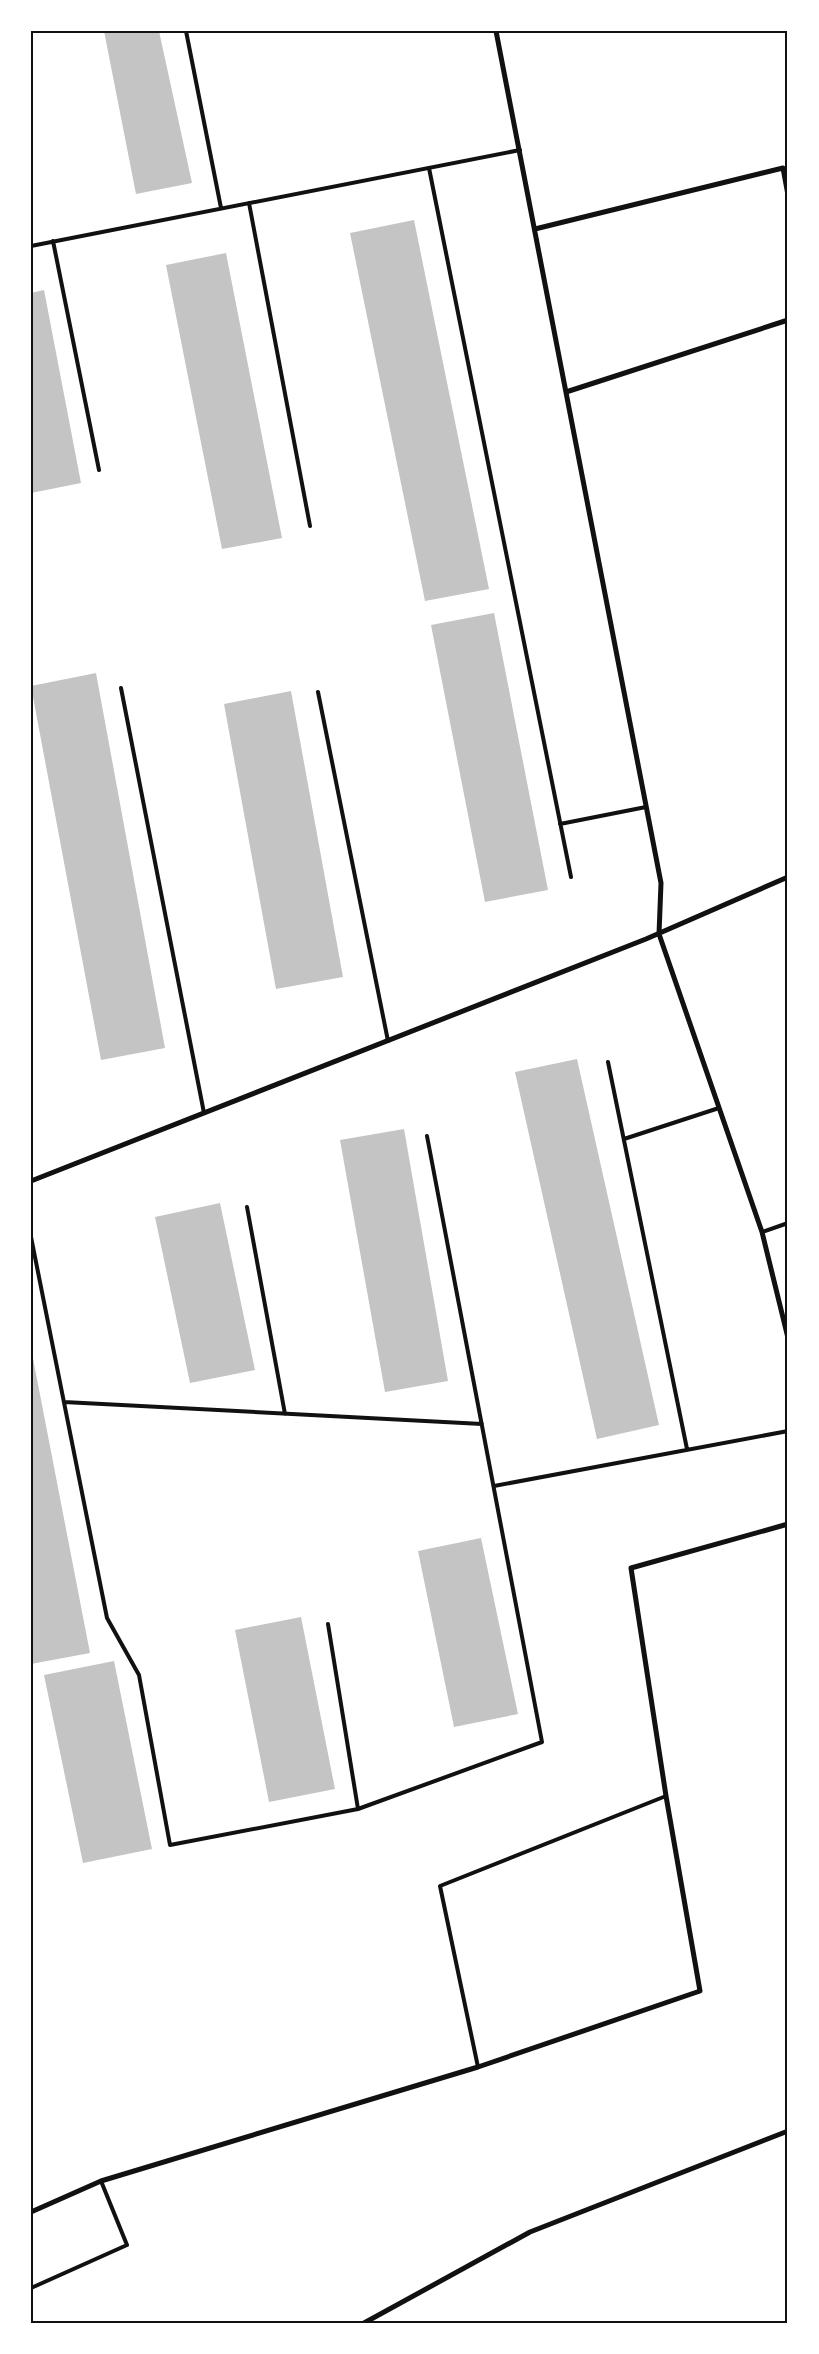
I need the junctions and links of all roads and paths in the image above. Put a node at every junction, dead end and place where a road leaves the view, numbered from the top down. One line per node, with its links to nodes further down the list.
1 (186, 31): 7 (lane)
2 (496, 31): 3 (street)
3 (520, 150): 4 (lane); 8 (street)
4 (428, 168): 6 (lane); 18 (lane)
5 (788, 194): 8 (street)
6 (249, 203): 7 (lane); 14 (lane)
7 (221, 208): 9 (lane)
8 (535, 229): 12 (street)
9 (53, 241): 10 (lane); 13 (lane)
10 (31, 245)
11 (788, 320): 12 (street)
12 (566, 392): 17 (street)
13 (99, 470)
14 (310, 526)
15 (121, 688): 25 (lane)
16 (318, 692): 22 (lane)
17 (646, 807): 18 (lane); 21 (street)
18 (560, 824): 19 (lane)
19 (571, 877)
20 (788, 877): 21 (street)
21 (659, 934): 22 (street); 24 (street)
22 (388, 1041): 25 (street)
23 (608, 1062): 27 (lane)
24 (719, 1108): 27 (lane); 31 (street)
25 (204, 1113): 28 (street)
26 (428, 1136): 36 (lane)
27 (624, 1140): 38 (lane)
28 (31, 1181)
29 (247, 1208): 35 (lane)
30 (788, 1222): 31 (lane)
31 (762, 1232): 33 (street)
32 (31, 1237): 34 (lane)
33 (788, 1338)
34 (64, 1402): 35 (lane); 43 (lane)
35 (284, 1414): 36 (lane)
36 (482, 1424): 39 (lane)
37 (788, 1430): 38 (lane)
38 (687, 1450): 39 (lane)
39 (494, 1486): 43 (lane)
40 (788, 1524): 42 (street)
41 (328, 1624): 43 (lane)
42 (666, 1796): 44 (lane); 44 (street)
43 (358, 1809)
44 (478, 2067): 46 (street)
45 (788, 2130): 49 (street)
46 (101, 2181): 47 (street); 48 (lane)
47 (31, 2212)
48 (31, 2288)
49 (364, 2323)

